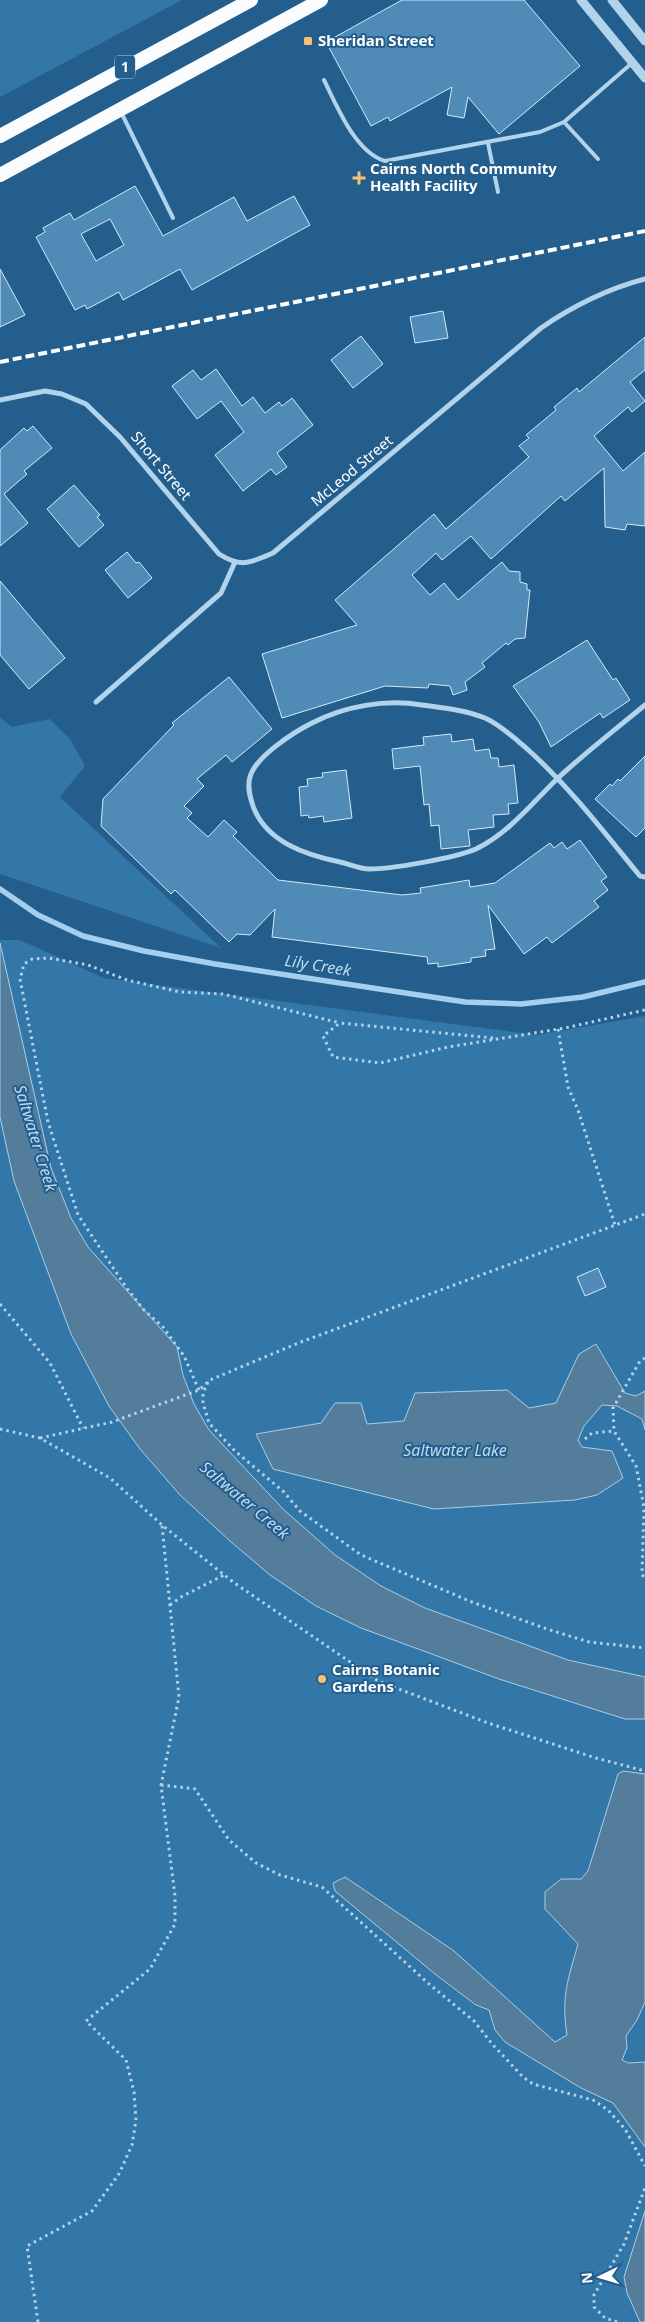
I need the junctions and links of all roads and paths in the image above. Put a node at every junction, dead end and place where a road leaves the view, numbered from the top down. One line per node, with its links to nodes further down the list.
1 (251, 0): 11 (highway, 1)
2 (321, 0): 9 (highway, 1)
3 (581, 0): 6 (street)
4 (612, 0): 5 (street)
5 (645, 41)
6 (632, 62): 7 (street); 10 (lane)
7 (645, 78)
8 (324, 80): 12 (lane)
9 (120, 110): 14 (highway, 1); 16 (lane)
10 (564, 122): 12 (lane); 13 (lane)
11 (0, 136)
12 (488, 143): 15 (lane)
13 (598, 159)
14 (0, 175)
15 (498, 192)
16 (173, 218)
17 (645, 279): 19 (street, McLeod Street)
18 (0, 400): 19 (street, Short Street)
19 (235, 562): 20 (street)
20 (96, 702)
21 (645, 704): 22 (street)
22 (558, 778): 22 (street); 23 (street)
23 (645, 877)
24 (645, 1010): 26 (path)
25 (340, 1022): 27 (path); 27 (path); 33 (path)
26 (558, 1029): 27 (path); 29 (path)
27 (493, 1038)
28 (645, 1214): 29 (path)
29 (615, 1225): 32 (path)
30 (0, 1304): 34 (path)
31 (645, 1358): 36 (path)
32 (210, 1380): 33 (path); 43 (path)
33 (199, 1390): 34 (path)
34 (83, 1428): 37 (path)
35 (0, 1429): 37 (path)
36 (614, 1431): 38 (path); 41 (path)
37 (40, 1438): 39 (path)
38 (585, 1439)
39 (162, 1525): 40 (path); 42 (path)
40 (224, 1575): 42 (path); 44 (path)
41 (645, 1580)
42 (170, 1606): 45 (path)
43 (645, 1648)
44 (645, 1771)
45 (161, 1785): 46 (path); 48 (path)
46 (645, 2166)
47 (645, 2188): 49 (path)
48 (38, 2322)
49 (617, 2322)

